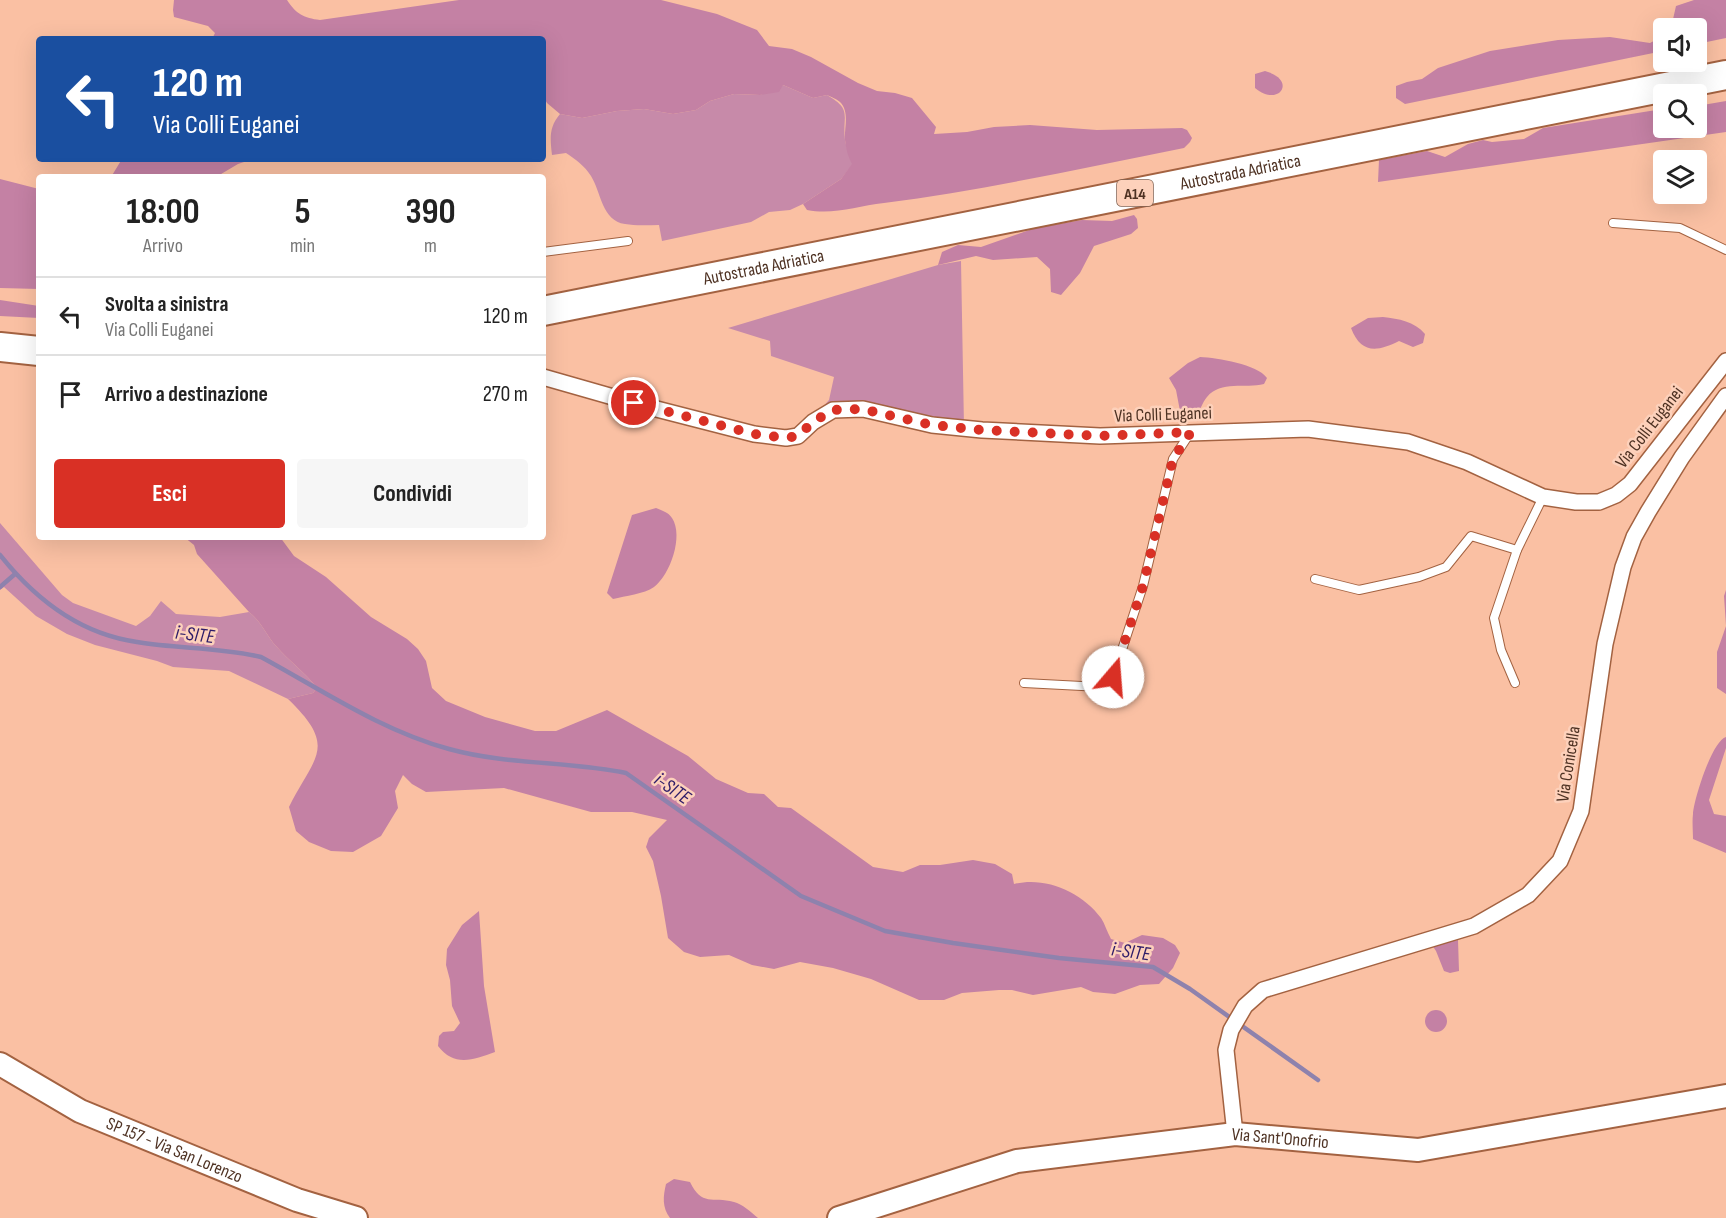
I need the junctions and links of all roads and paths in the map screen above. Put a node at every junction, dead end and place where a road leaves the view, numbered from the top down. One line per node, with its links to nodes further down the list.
1 (1726, 55): 2 (highway, Autostrada Adriatica / A14)
2 (1707, 59)
3 (1653, 70): 9 (highway, Autostrada Adriatica / A14)
4 (1726, 75): 10 (highway, Autostrada Adriatica / A14)
5 (1612, 223): 7 (lane)
6 (628, 241): 8 (lane)
7 (1726, 250)
8 (546, 252)
9 (546, 290)
10 (546, 311)
11 (0, 328): 12 (highway)
12 (36, 332)
13 (0, 347): 14 (highway)
14 (36, 351)
15 (1726, 361): 19 (street, Via Colli Euganei)
16 (546, 378): 18 (street, Via Colli Euganei)
17 (1726, 396): 26 (street, Via Conicella)
18 (1191, 432): 19 (street, Via Colli Euganei); 22 (lane)
19 (1543, 497): 20 (lane)
20 (1518, 550): 21 (lane); 23 (lane)
21 (1315, 579)
22 (1024, 683)
23 (1515, 683)
24 (0, 1064): 27 (street, SP 157 - Via San Lorenzo)
25 (1726, 1096): 26 (street, Via Sant'Onofrio)
26 (1235, 1134): 28 (street, Via Sant'Onofrio)
27 (356, 1218)
28 (839, 1218)

